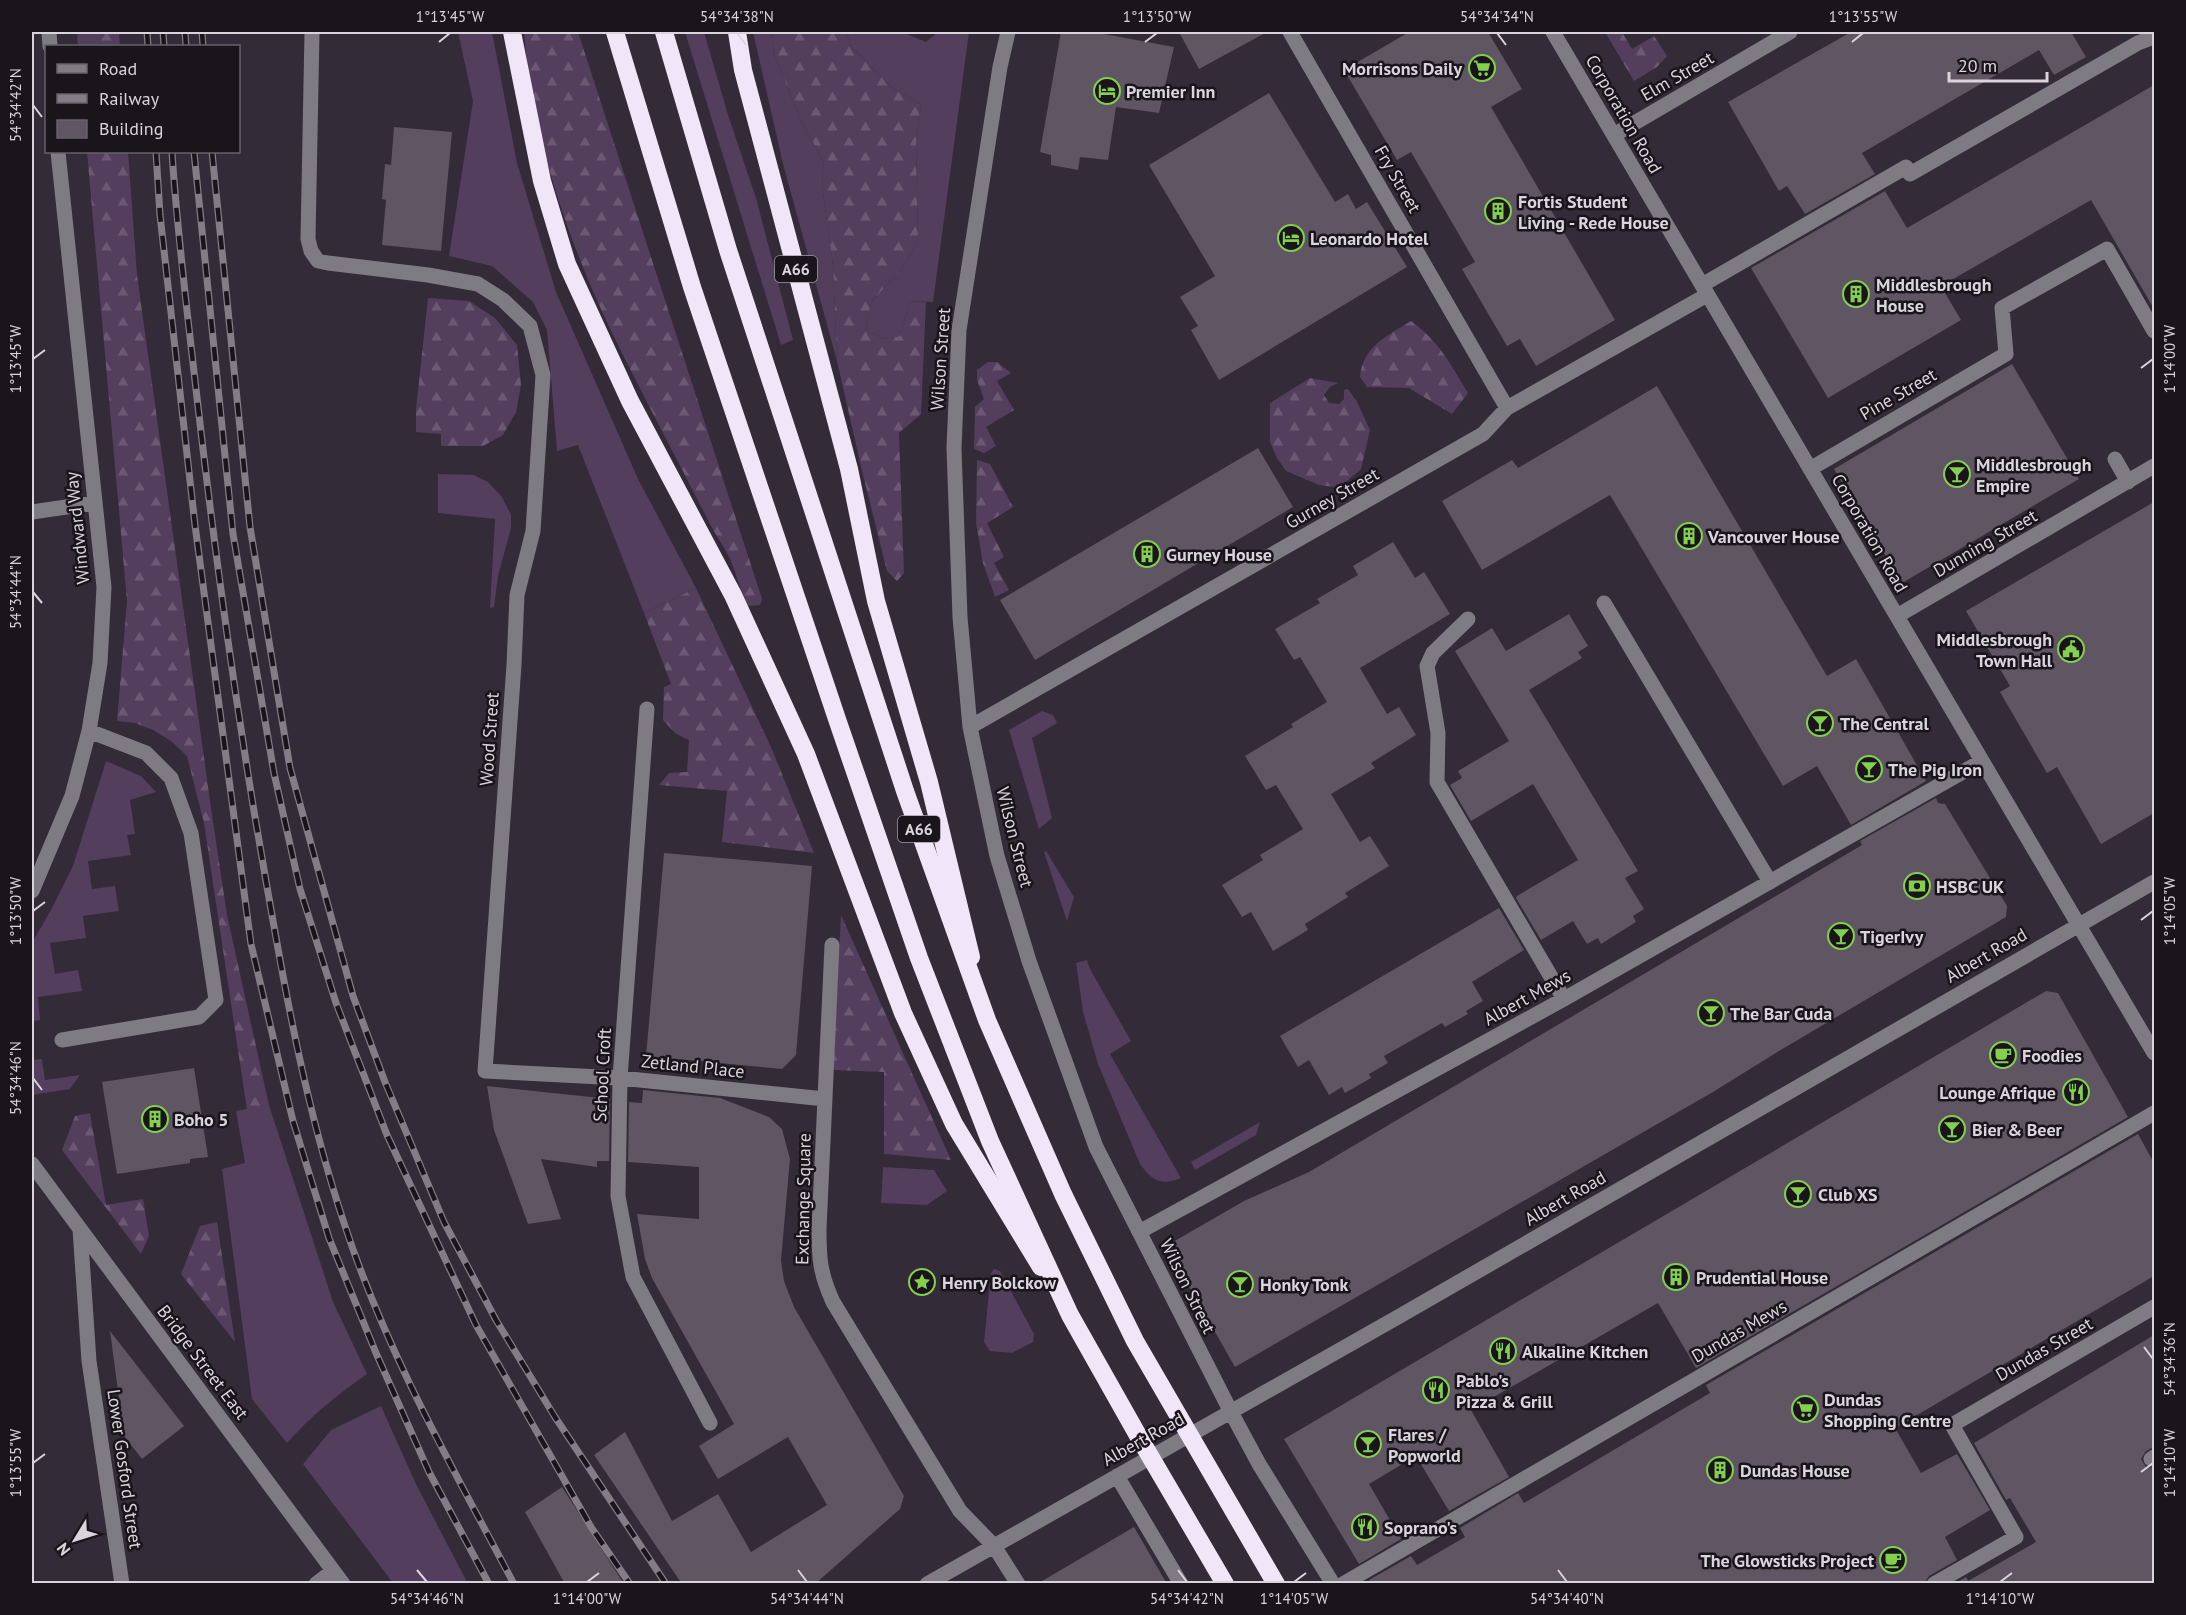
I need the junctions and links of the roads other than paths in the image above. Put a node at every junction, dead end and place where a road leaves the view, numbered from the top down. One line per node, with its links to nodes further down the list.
1 (312, 32): 38 (street, Wood Street)
2 (512, 32): 46 (highway, bridge)
3 (615, 32): 46 (highway, A66, bridge)
4 (664, 32): 35 (highway, A66, bridge)
5 (736, 32): 35 (highway, A66, bridge)
6 (1008, 32): 26 (street, Wilson Street)
7 (1290, 32): 15 (street, Fry Street)
8 (1553, 32): 11 (street, Corporation Road)
9 (1790, 32): 11 (street, Elm Street)
10 (2154, 37): 13 (street, Gurney Street)
11 (1614, 135): 13 (street, Corporation Road)
12 (58, 153): 20 (street, Windward Way)
13 (1705, 290): 15 (street, Gurney Street); 18 (street, Corporation Road)
14 (2154, 331): 18 (street, Pine Street)
15 (1507, 408): 26 (street, Gurney Street)
16 (2115, 459): 19 (street)
17 (2154, 466): 19 (street, Dunning Street)
18 (1810, 469): 23 (street, Corporation Road)
19 (2128, 482): 23 (street, Dunning Street)
20 (94, 503): 21 (street); 27 (street, Windward Way)
21 (32, 512)
22 (1604, 603): 29 (street)
23 (1897, 616): 28 (street, Corporation Road)
24 (1468, 619): 34 (street)
25 (647, 709): 39 (street, School Croft)
26 (970, 727): 44 (street, Wilson Street)
27 (89, 731): 31 (street, Windward Way); 36 (street)
28 (1982, 761): 29 (street, Albert Mews); 32 (street, Corporation Road)
29 (1770, 882): 34 (street, Albert Mews)
30 (2154, 882): 32 (street, Albert Road)
31 (32, 891)
32 (2078, 925): 37 (street, Corporation Road); 47 (street, Albert Road)
33 (832, 945): 40 (street, Exchange Square)
34 (1564, 999): 44 (street, Albert Mews)
35 (987, 1020): 59 (highway, A66, bridge)
36 (62, 1040)
37 (2154, 1053)
38 (485, 1071): 39 (street, Zetland Place)
39 (620, 1077): 40 (street, Zetland Place); 48 (street, School Croft)
40 (825, 1099): 50 (street, Exchange Square)
41 (2154, 1113): 61 (street, Dundas Mews)
42 (32, 1164): 43 (street, Bridge Street East)
43 (80, 1230): 51 (street, Bridge Street East); 52 (street, Lower Gosford Street)
44 (1139, 1232): 47 (street, Wilson Street)
45 (2154, 1307): 62 (street, Dundas Street)
46 (1070, 1315): 58 (highway, A66, bridge)
47 (1231, 1412): 49 (street, Albert Road); 60 (street, Wilson Street)
48 (710, 1423)
49 (1117, 1476): 50 (street, Albert Road); 57 (street)
50 (994, 1546): 55 (street, Albert Road); 56 (street, Exchange Square)
51 (333, 1571): 53 (street); 54 (street, Bridge Street East)
52 (122, 1584)
53 (316, 1584)
54 (343, 1584)
55 (927, 1584)
56 (1018, 1584)
57 (1181, 1584)
58 (1225, 1584)
59 (1276, 1584)
60 (1333, 1584)
61 (1343, 1584)
62 (1934, 1584)

